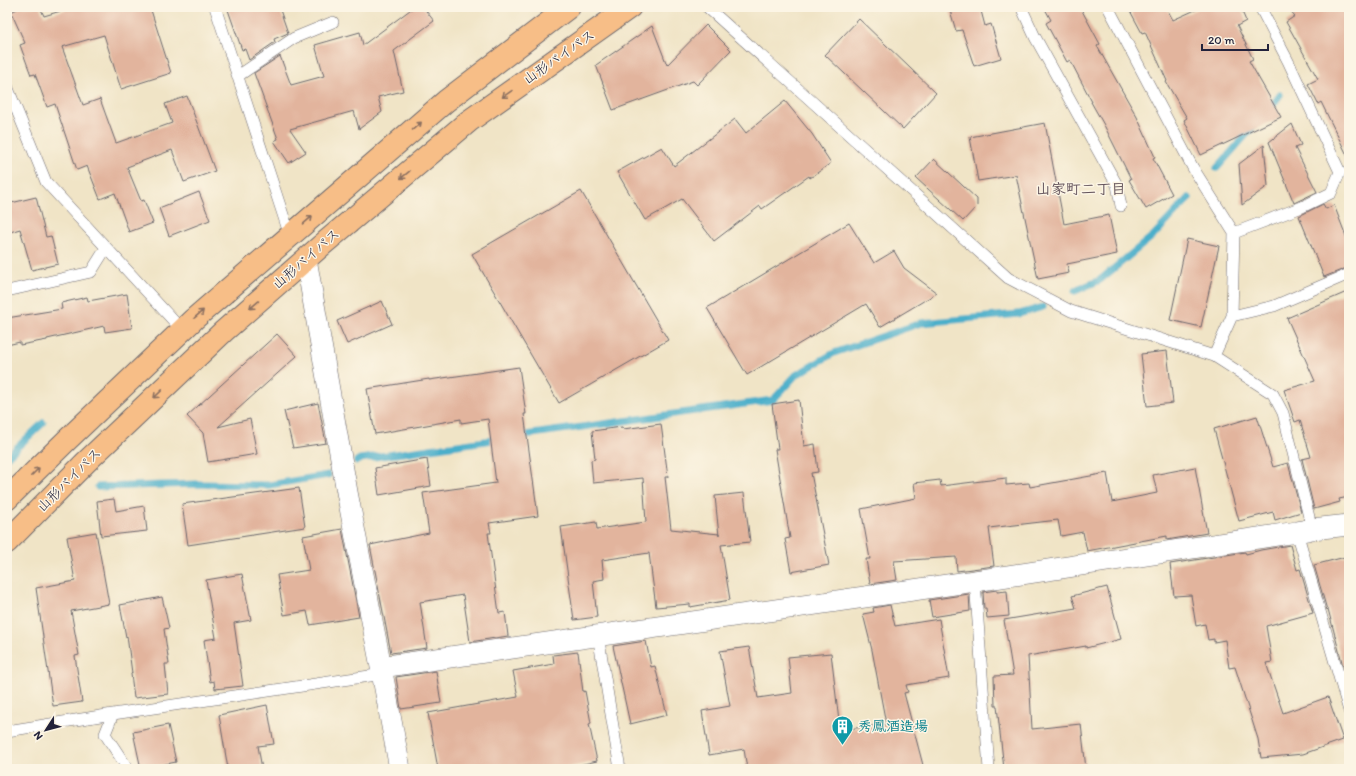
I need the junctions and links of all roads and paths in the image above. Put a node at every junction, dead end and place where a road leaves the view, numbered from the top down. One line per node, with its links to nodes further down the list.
1 (215, 7): 9 (lane)
2 (569, 7): 13 (highway, 山形バイパス, one-way to 2)
3 (630, 7): 15 (highway, 山形バイパス, one-way to 15)
4 (708, 7): 20 (lane)
5 (1022, 7): 11 (lane)
6 (1108, 7): 12 (lane)
7 (1260, 7): 12 (lane)
8 (332, 22): 9 (lane)
9 (238, 76): 13 (lane)
10 (7, 86): 14 (lane)
11 (1121, 206)
12 (1234, 233): 18 (lane)
13 (290, 236): 19 (highway, 山形バイパス, one-way to 13)
14 (106, 248): 17 (lane); 19 (lane)
15 (306, 259): 24 (highway, 山形バイパス, one-way to 24); 27 (street)
16 (1349, 274): 18 (lane)
17 (7, 291)
18 (1232, 316): 20 (lane)
19 (182, 330): 21 (highway, 山形バイパス, one-way to 19)
20 (1214, 356): 23 (lane)
21 (7, 500)
22 (1349, 525): 23 (street)
23 (1305, 530): 25 (street); 28 (lane)
24 (7, 542)
25 (975, 582): 26 (street); 34 (lane)
26 (598, 635): 27 (street); 33 (lane)
27 (382, 670): 29 (lane); 32 (street)
28 (1349, 711)
29 (113, 714): 30 (lane); 31 (lane)
30 (7, 731)
31 (128, 769)
32 (400, 769)
33 (620, 769)
34 (989, 769)

